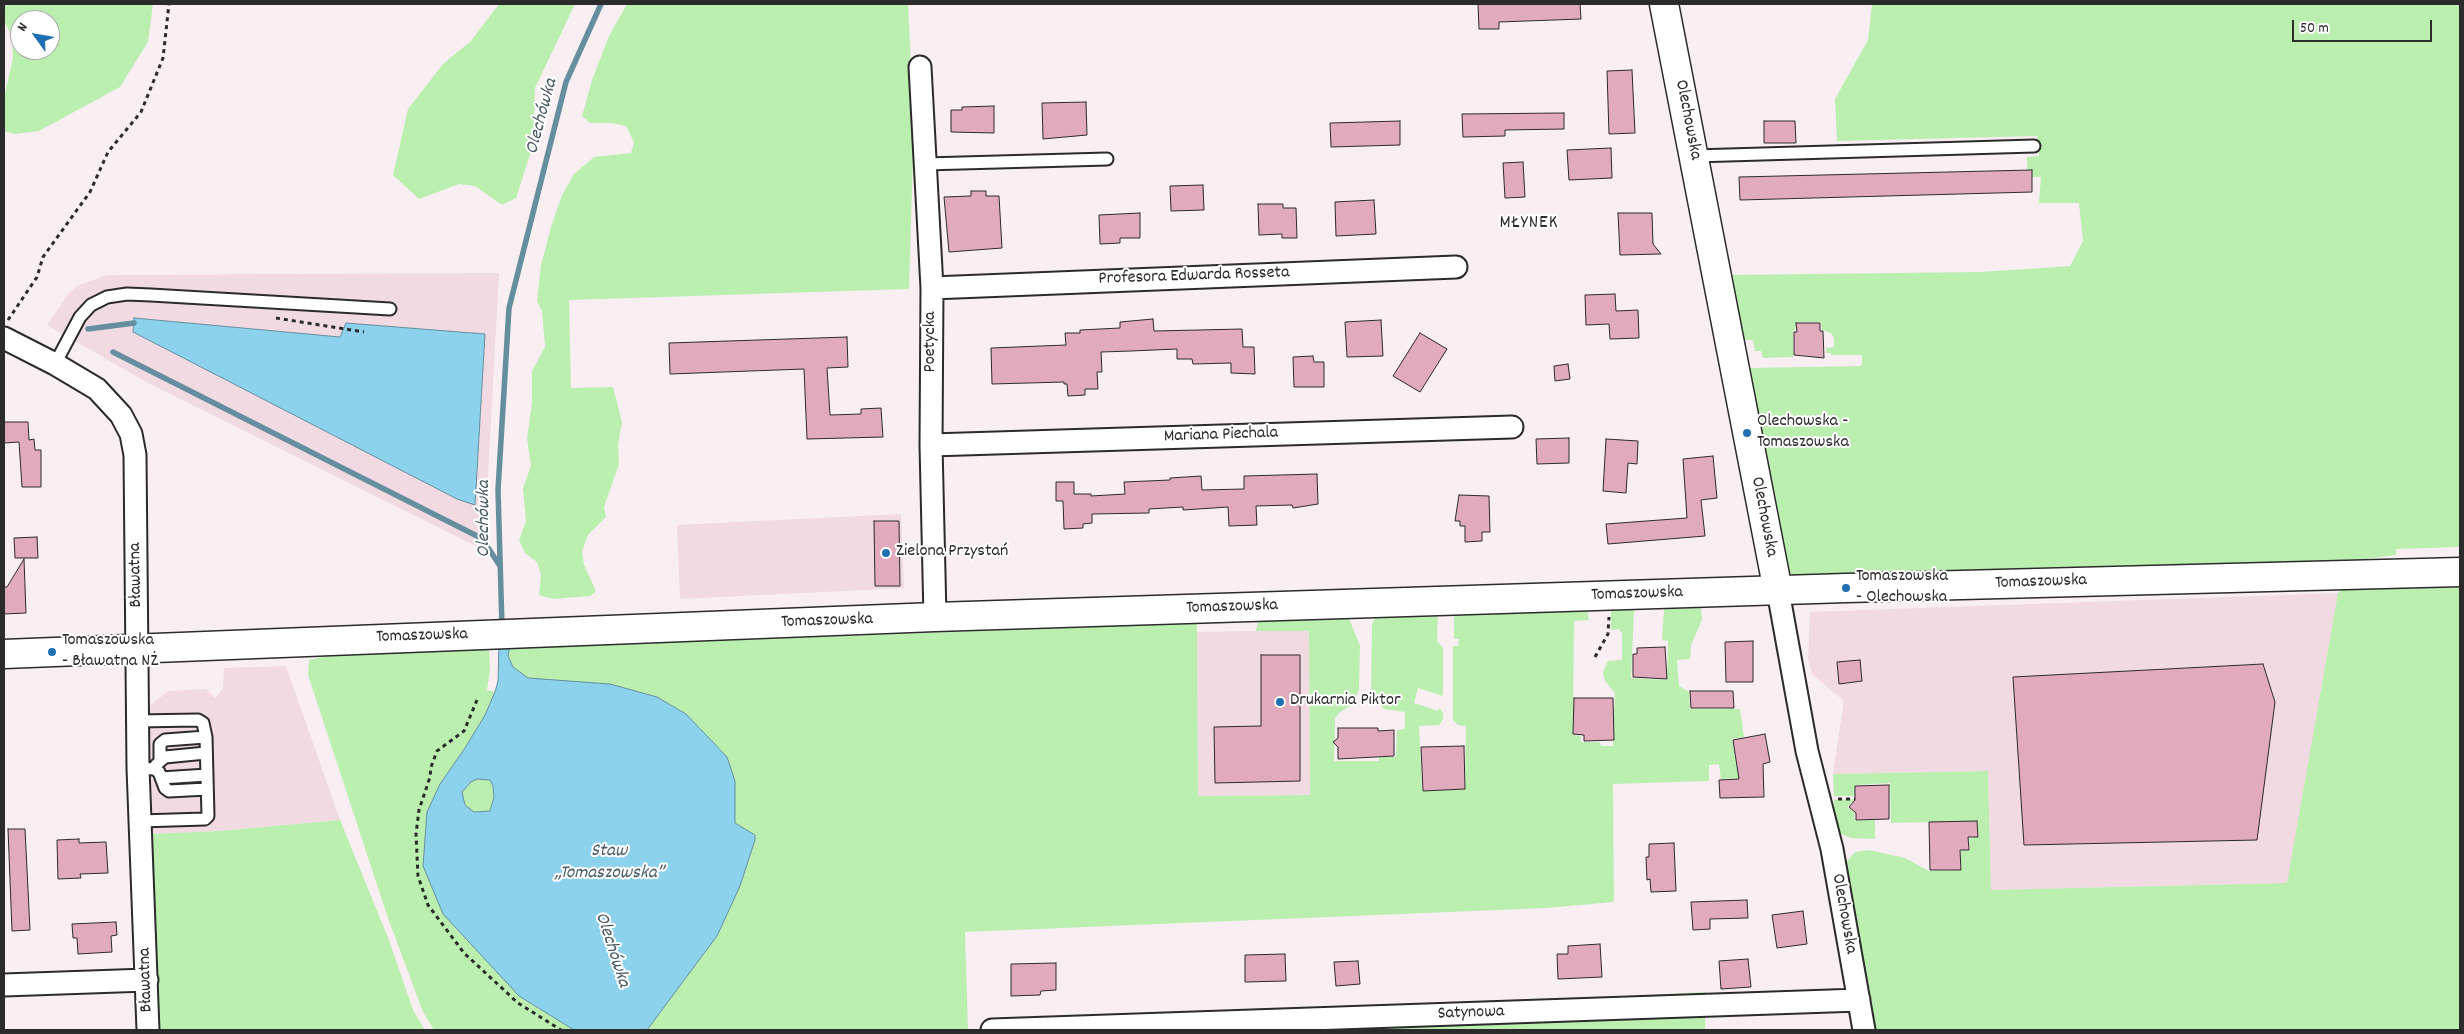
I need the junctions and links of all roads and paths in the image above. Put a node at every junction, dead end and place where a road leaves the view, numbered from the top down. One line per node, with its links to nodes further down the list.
1 (169, 4): 11 (path)
2 (1664, 4): 5 (street, Olechowska)
3 (920, 67): 7 (street, Poetycka)
4 (2034, 146): 5 (lane)
5 (1694, 156): 17 (street, Olechowska)
6 (1107, 158): 7 (lane)
7 (924, 164): 9 (street, Poetycka)
8 (1456, 267): 9 (street, Profesora Edwarda Rosseta)
9 (932, 288): 15 (street, Poetycka)
10 (390, 309): 13 (lane)
11 (4, 326)
12 (4, 338): 13 (street, Bławatna)
13 (55, 364): 20 (street, Bławatna)
14 (1512, 427): 15 (street, Mariana Piechala)
15 (931, 445): 19 (street, Poetycka)
16 (2460, 572): 17 (street, Tomaszowska)
17 (1778, 591): 19 (street, Tomaszowska); 33 (street, Olechowska)
18 (1609, 613): 22 (path)
19 (935, 618): 20 (street, Tomaszowska)
20 (138, 649): 21 (street, Tomaszowska); 24 (street, Bławatna)
21 (4, 654)
22 (1595, 657)
23 (477, 700): 35 (path)
24 (137, 721): 25 (lane); 27 (street, Bławatna)
25 (206, 737): 26 (lane); 27 (lane)
26 (206, 753): 27 (lane); 28 (lane)
27 (153, 769): 28 (lane); 29 (lane); 30 (street, Bławatna)
28 (207, 775): 29 (lane)
29 (207, 789): 30 (lane)
30 (140, 821): 31 (street, Bławatna)
31 (147, 980): 32 (street); 34 (street, Bławatna)
32 (4, 985)
33 (1859, 1000): 36 (street, Satynowa); 37 (street, Olechowska)
34 (148, 1030)
35 (561, 1030)
36 (992, 1030)
37 (1864, 1030)

